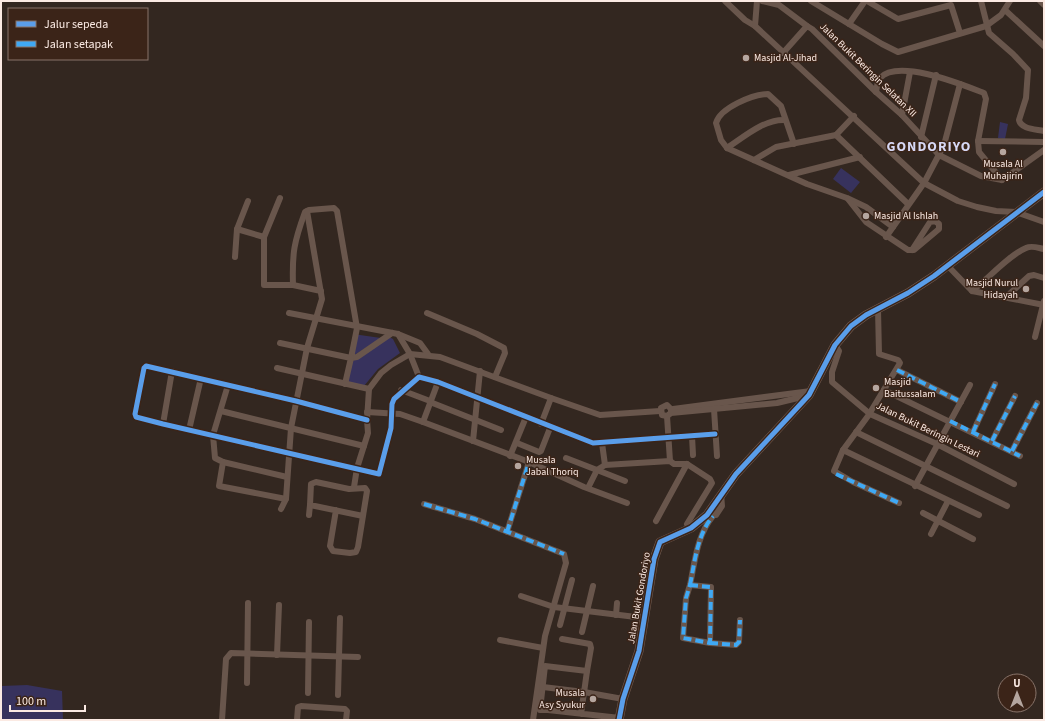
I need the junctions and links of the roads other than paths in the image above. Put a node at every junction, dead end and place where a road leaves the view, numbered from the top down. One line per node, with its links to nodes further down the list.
1 (725, 1): 13 (street)
2 (757, 1): 13 (street)
3 (762, 1): 14 (street)
4 (811, 1): 12 (street)
5 (866, 1): 9 (street); 12 (street)
6 (981, 1): 15 (street)
7 (1010, 1): 11 (street)
8 (1040, 1): 10 (street)
9 (949, 3): 16 (street)
10 (1044, 5)
11 (1005, 10): 15 (street); 17 (street)
12 (849, 24): 16 (street)
13 (755, 26): 18 (street)
14 (807, 26): 18 (street, Jalan Bukit Beringin Selatan XII); 22 (street, Jalan Bukit Beringin Selatan XII)
15 (986, 26): 16 (street); 26 (street)
16 (960, 32)
17 (1044, 46)
18 (784, 53): 24 (street)
19 (910, 72): 20 (street); 22 (street); 23 (street)
20 (936, 75): 21 (street); 28 (street)
21 (960, 84): 29 (street); 34 (street)
22 (876, 92): 23 (street, Jalan Bukit Beringin Selatan XII)
23 (902, 114): 28 (street, Jalan Bukit Beringin Selatan XII)
24 (854, 116): 27 (street); 39 (street)
25 (785, 120): 31 (street); 32 (street); 32 (street)
26 (1044, 131)
27 (836, 135): 31 (street); 35 (street)
28 (921, 137): 34 (street, Jalan Bukit Beringin Selatan XII)
29 (978, 141): 30 (street); 38 (street)
30 (1044, 142)
31 (794, 144): 36 (street)
32 (727, 148): 36 (street)
33 (1044, 150): 38 (street)
34 (939, 155): 38 (street, Jalan Bukit Beringin Selatan XII); 39 (street)
35 (860, 157): 37 (street); 44 (street)
36 (754, 160): 37 (street)
37 (790, 175): 42 (street)
38 (1002, 180)
39 (924, 183): 44 (street); 46 (street)
40 (1044, 192): 46 (street, Jalan Bukit Gondoriyo)
41 (280, 198): 51 (street)
42 (847, 198): 48 (street); 50 (street)
43 (248, 201): 49 (street)
44 (908, 204): 48 (street)
45 (307, 211): 57 (street); 58 (street); 66 (street)
46 (1016, 212): 47 (street); 55 (street, Jalan Bukit Gondoriyo)
47 (1044, 222)
48 (893, 227): 50 (street)
49 (237, 229): 51 (street); 54 (street)
50 (886, 236): 53 (street)
51 (264, 237): 57 (street)
52 (1044, 249): 59 (street)
53 (912, 250): 53 (street)
54 (235, 257)
55 (946, 266): 59 (street); 62 (street, Jalan Bukit Gondoriyo)
56 (1044, 278): 60 (street)
57 (293, 285): 58 (street)
58 (321, 291): 65 (street)
59 (972, 291): 60 (street)
60 (1006, 297): 61 (street)
61 (1044, 304): 68 (street)
62 (878, 309): 70 (street, Jalan Bukit Gondoriyo); 76 (street)
63 (427, 313): 81 (street)
64 (289, 314): 65 (street)
65 (315, 318): 66 (street); 71 (street)
66 (357, 328): 67 (street); 74 (street)
67 (395, 334): 72 (street); 73 (street); 74 (street)
68 (1035, 337)
69 (280, 343): 71 (street)
70 (835, 345): 91 (street, Jalan Bukit Gondoriyo); 105 (street, Jalan Bukit Beringin Lestari)
71 (307, 348): 74 (street); 79 (street)
72 (410, 354): 73 (street); 80 (street); 88 (street)
73 (428, 354): 78 (street)
74 (351, 358): 85 (street)
75 (277, 368): 79 (street)
76 (896, 370): 90 (street); 97 (street)
77 (172, 371): 82 (street); 111 (street); 111 (street)
78 (480, 371): 81 (street); 93 (street)
79 (301, 374): 85 (street); 95 (street)
80 (418, 377): 83 (street); 89 (street)
81 (495, 377): 94 (street)
82 (201, 378): 84 (street); 115 (street)
83 (438, 382): 93 (street); 96 (street)
84 (228, 384): 95 (street); 100 (street)
85 (345, 384): 88 (street)
86 (995, 384): 118 (street)
87 (970, 385): 97 (street)
88 (369, 389): 102 (street)
89 (401, 390): 96 (street); 104 (street)
90 (884, 390): 105 (street); 110 (street)
91 (810, 393): 99 (street); 103 (street); 162 (street, Jalan Bukit Gondoriyo)
92 (1015, 396): 124 (street)
93 (478, 398): 106 (street); 108 (street)
94 (551, 398): 101 (street); 112 (street)
95 (296, 401): 107 (street); 113 (street)
96 (430, 402): 108 (street); 109 (street)
97 (961, 402): 110 (street)
98 (1037, 402): 130 (street)
99 (714, 409): 103 (street); 119 (street)
100 (221, 411): 113 (street); 120 (street)
101 (660, 411): 103 (street); 103 (street)
102 (367, 412): 104 (street); 107 (street)
103 (670, 412): 122 (street)
104 (392, 413): 109 (street); 143 (street)
105 (870, 414): 117 (street); 127 (street, Jalan Bukit Beringin Lestari)
106 (526, 417): 112 (street); 125 (street)
107 (367, 420): 128 (street)
108 (474, 420): 116 (street); 123 (street)
109 (423, 422): 123 (street)
110 (950, 422): 118 (street); 127 (street)
111 (163, 424): 115 (street)
112 (541, 424): 114 (street)
113 (291, 428): 128 (street); 131 (street)
114 (550, 428): 125 (street); 126 (street)
115 (189, 430): 120 (street)
116 (501, 430)
117 (856, 432): 129 (street); 142 (street)
118 (973, 432): 124 (street)
119 (715, 434): 121 (street); 134 (street)
120 (213, 435): 131 (street); 138 (street)
121 (692, 436): 122 (street); 132 (street)
122 (668, 438): 126 (street); 137 (street)
123 (473, 441): 133 (street)
124 (992, 441): 130 (street)
125 (517, 443): 133 (street)
126 (602, 443): 141 (street)
127 (936, 444): 142 (street); 147 (street, Jalan Bukit Beringin Lestari)
128 (364, 446): 143 (street)
129 (842, 450): 148 (street); 154 (street)
130 (1012, 451): 135 (street)
131 (290, 453): 143 (street); 145 (street)
132 (693, 455)
133 (510, 456): 139 (street)
134 (717, 456)
135 (1020, 456)
136 (566, 458): 144 (street)
137 (670, 461): 140 (street); 141 (street)
138 (222, 462): 145 (street); 151 (street)
139 (529, 462): 150 (street); 168 (street)
140 (687, 464): 166 (street); 167 (street)
141 (605, 465): 144 (street)
142 (927, 465): 148 (street); 157 (street)
143 (357, 468): 149 (street)
144 (597, 470): 146 (street); 150 (street)
145 (287, 477): 151 (street)
146 (625, 481)
147 (1014, 484)
148 (915, 486): 152 (street)
149 (354, 487): 156 (street); 164 (street)
150 (588, 488): 153 (street)
151 (286, 499): 158 (street)
152 (948, 501): 163 (street); 165 (street)
153 (627, 503)
154 (899, 503)
155 (424, 504): 168 (street)
156 (310, 505): 159 (street); 161 (street)
157 (1007, 506)
158 (281, 510)
159 (336, 510): 164 (street); 164 (street)
160 (923, 514): 165 (street)
161 (309, 515)
162 (710, 515): 172 (street); 183 (street, Jalan Bukit Gondoriyo)
163 (979, 515)
164 (363, 516)
165 (938, 521): 169 (street); 170 (street)
166 (656, 522)
167 (687, 524)
168 (507, 532): 178 (street)
169 (931, 534)
170 (973, 539)
171 (572, 580): 179 (street)
172 (690, 585): 190 (street); 190 (street)
173 (593, 586): 180 (street)
174 (521, 596): 178 (street)
175 (248, 603): 192 (street)
176 (617, 603): 181 (street)
177 (279, 605): 193 (street)
178 (554, 607): 179 (street); 191 (street)
179 (565, 607): 180 (street); 186 (street)
180 (587, 610): 181 (street); 187 (street)
181 (616, 615): 183 (street)
182 (340, 618): 195 (street)
183 (644, 618): 203 (street, Jalan Bukit Gondoriyo)
184 (740, 620): 190 (street)
185 (308, 622): 194 (street)
186 (560, 625)
187 (582, 632)
188 (562, 639): 197 (street)
189 (500, 640): 191 (street)
190 (710, 643)
191 (543, 648): 209 (street)
192 (246, 654): 193 (street); 198 (street); 206 (street)
193 (277, 655): 194 (street)
194 (308, 656): 195 (street); 201 (street)
195 (338, 657): 196 (street); 202 (street)
196 (358, 657)
197 (587, 671): 199 (street); 200 (street)
198 (247, 683)
199 (543, 687): 200 (street); 204 (street)
200 (584, 692): 203 (street); 204 (street)
201 (308, 693)
202 (338, 694)
203 (623, 700): 205 (street, Jalan Bukit Gondoriyo)
204 (581, 714): 205 (street)
205 (620, 719)
206 (222, 720)
207 (297, 720): 208 (street)
208 (346, 720)
209 (533, 720)

